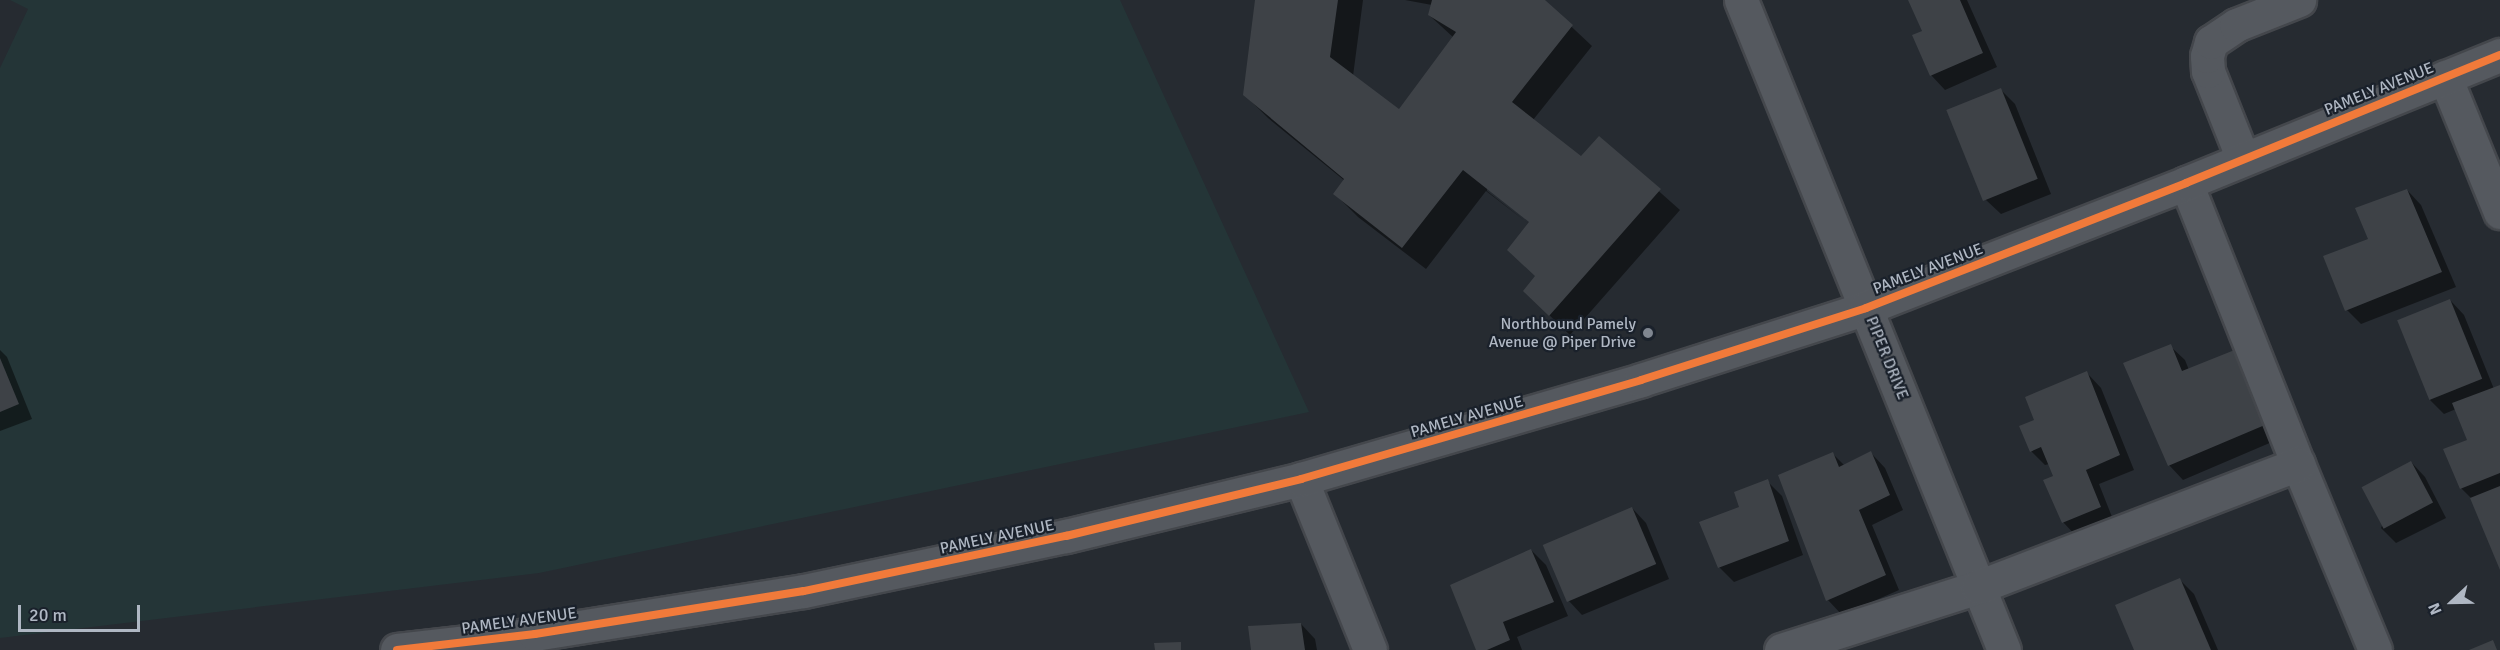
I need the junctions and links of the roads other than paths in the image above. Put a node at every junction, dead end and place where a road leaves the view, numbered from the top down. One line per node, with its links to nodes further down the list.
1 (1741, 0): 8 (street, PIPER DRIVE)
2 (2299, 0): 5 (street)
3 (2500, 55): 4 (street, PAMELY AVENUE)
4 (2445, 77): 5 (street, PAMELY AVENUE); 7 (street)
5 (2243, 159): 6 (street, PAMELY AVENUE)
6 (2186, 183): 8 (street, PAMELY AVENUE); 9 (street)
7 (2500, 212)
8 (1866, 308): 10 (street, PAMELY AVENUE); 11 (street, PIPER DRIVE)
9 (2298, 464): 11 (street); 16 (street)
10 (1301, 479): 12 (street, PAMELY AVENUE); 13 (street)
11 (1978, 587): 14 (street); 15 (street, PIPER DRIVE)
12 (397, 650)
13 (1370, 650)
14 (1781, 650)
15 (2004, 650)
16 (2375, 650)

